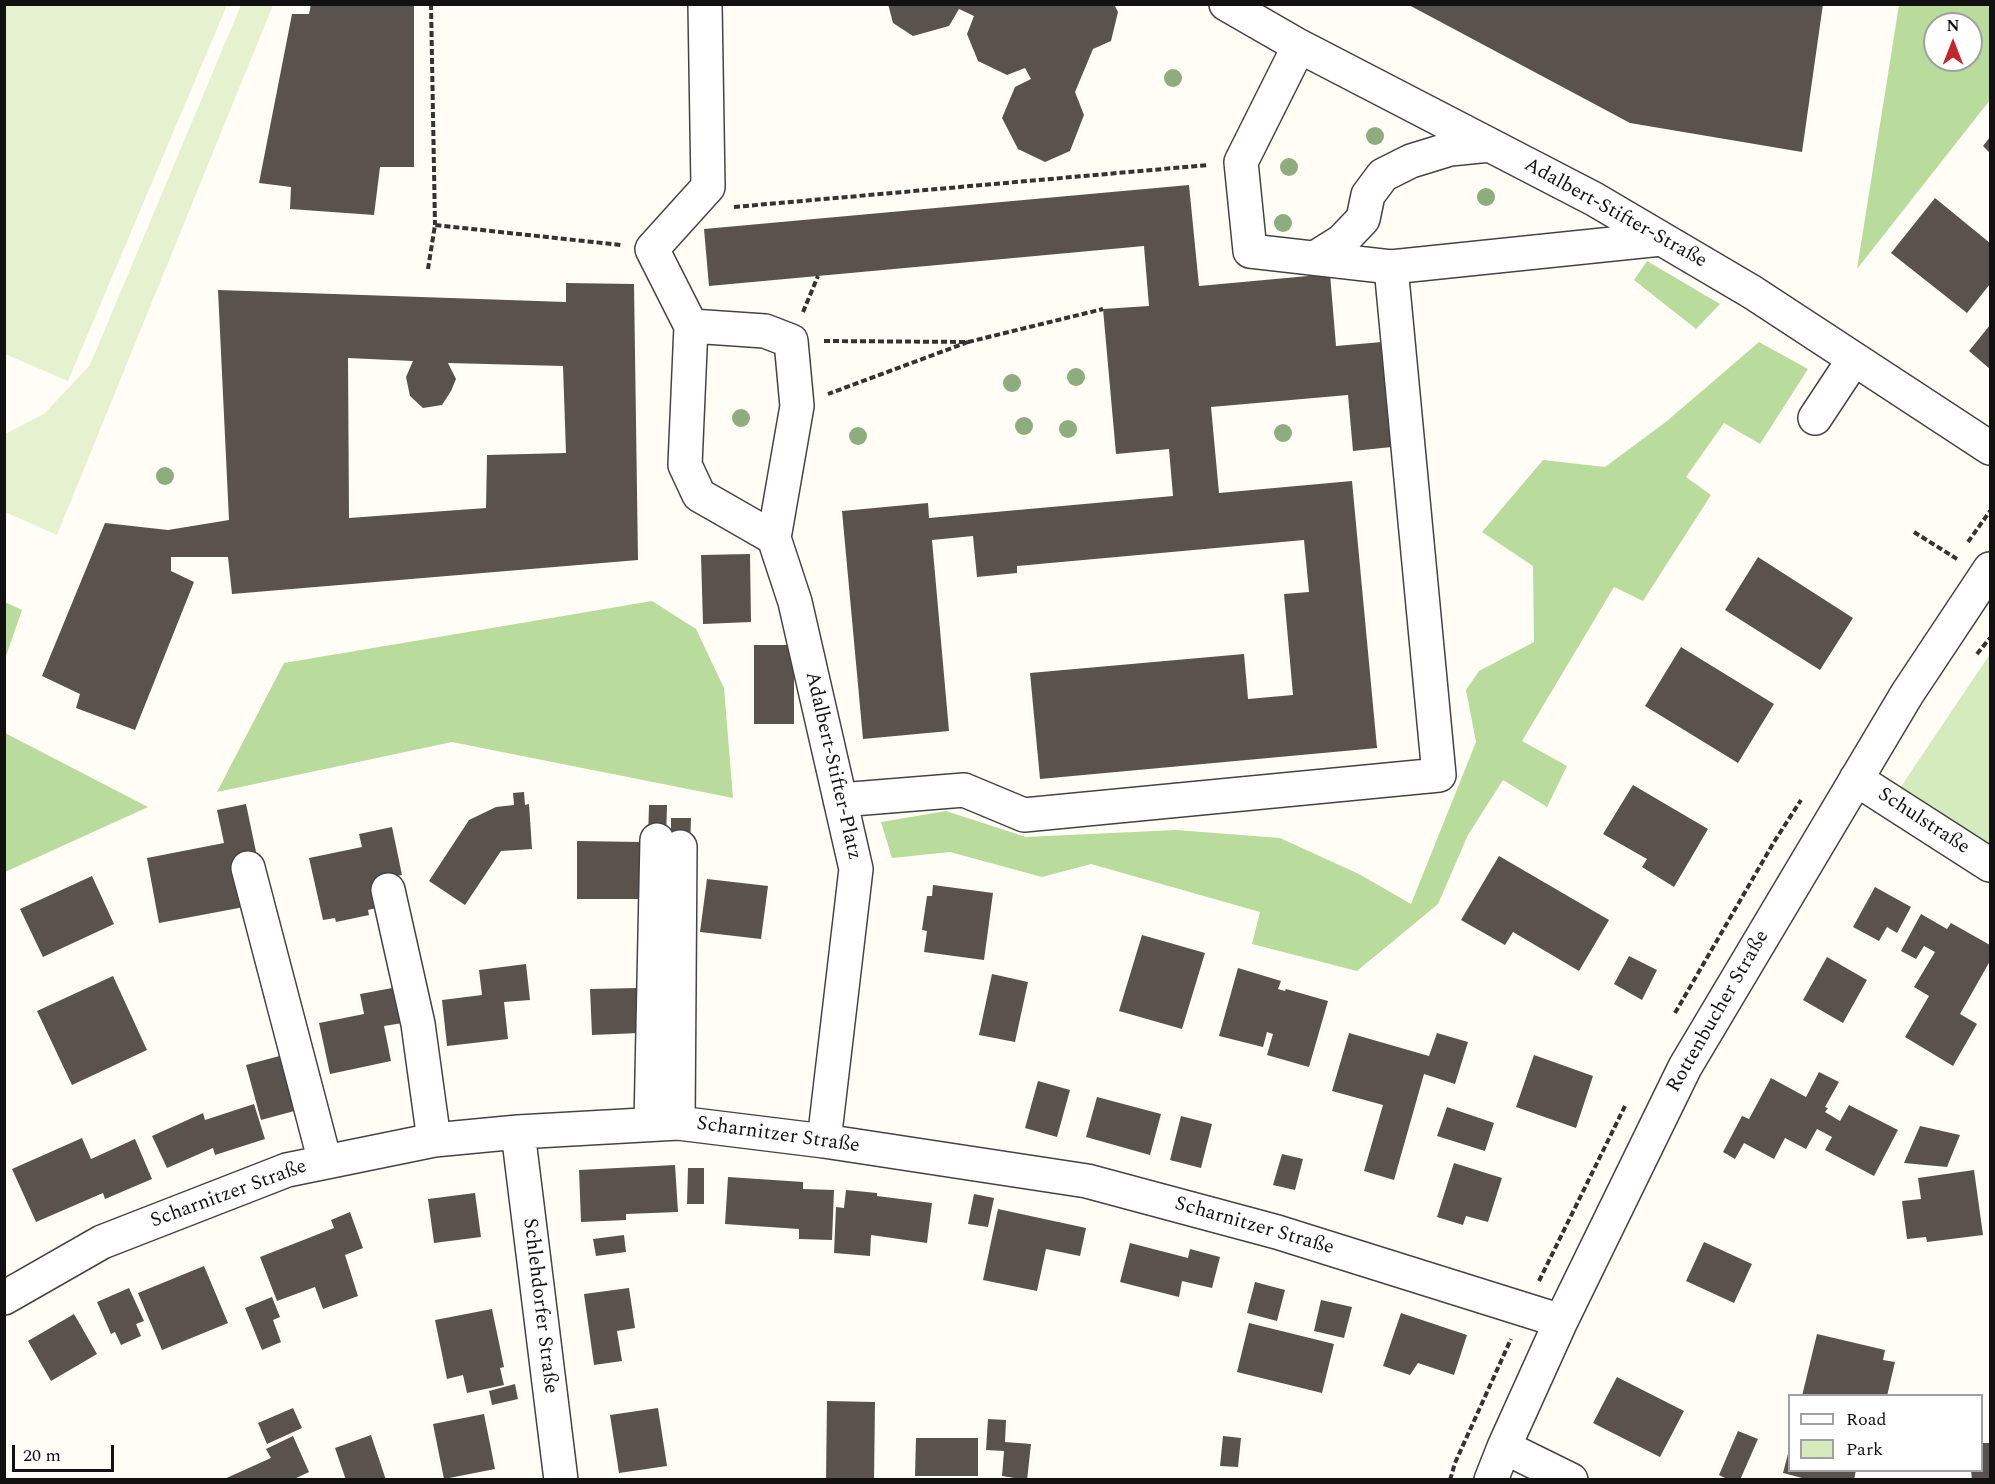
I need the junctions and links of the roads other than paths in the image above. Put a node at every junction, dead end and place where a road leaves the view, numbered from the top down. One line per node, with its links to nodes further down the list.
1 (705, 4): 8 (street)
2 (1226, 4): 3 (street, Adalbert-Stifter-Straße)
3 (1299, 46): 4 (street, Adalbert-Stifter-Straße); 6 (street)
4 (1490, 145): 5 (street, Adalbert-Stifter-Straße); 6 (street)
5 (1661, 239): 7 (street); 9 (street, Adalbert-Stifter-Straße)
6 (1315, 258): 7 (street)
7 (1390, 267): 15 (street)
8 (691, 326): 12 (street); 12 (street, Adalbert-Stifter-Platz)
9 (1854, 358): 10 (street); 11 (street, Adalbert-Stifter-Straße)
10 (1815, 418)
11 (1990, 448)
12 (774, 538): 15 (street, Adalbert-Stifter-Platz)
13 (1988, 572): 14 (street, Rottenbucher Straße)
14 (1856, 779): 17 (street, Schulstraße); 26 (street, Rottenbucher Straße)
15 (840, 800): 23 (street, Adalbert-Stifter-Platz)
16 (668, 844): 20 (street)
17 (1990, 865)
18 (248, 868): 24 (street)
19 (388, 890): 22 (street)
20 (664, 1123): 21 (street, Scharnitzer Straße); 23 (street, Scharnitzer Straße)
21 (518, 1132): 22 (street, Scharnitzer Straße); 28 (street, Schlehdorfer Straße)
22 (434, 1140): 24 (street, Scharnitzer Straße)
23 (824, 1141): 26 (street, Scharnitzer Straße)
24 (325, 1162): 25 (street, Scharnitzer Straße)
25 (4, 1298)
26 (1561, 1321): 27 (street, Rottenbucher Straße)
27 (1503, 1447): 29 (street, Rottenbucher Straße); 30 (street)
28 (561, 1479)
29 (1491, 1479)
30 (1571, 1479)

